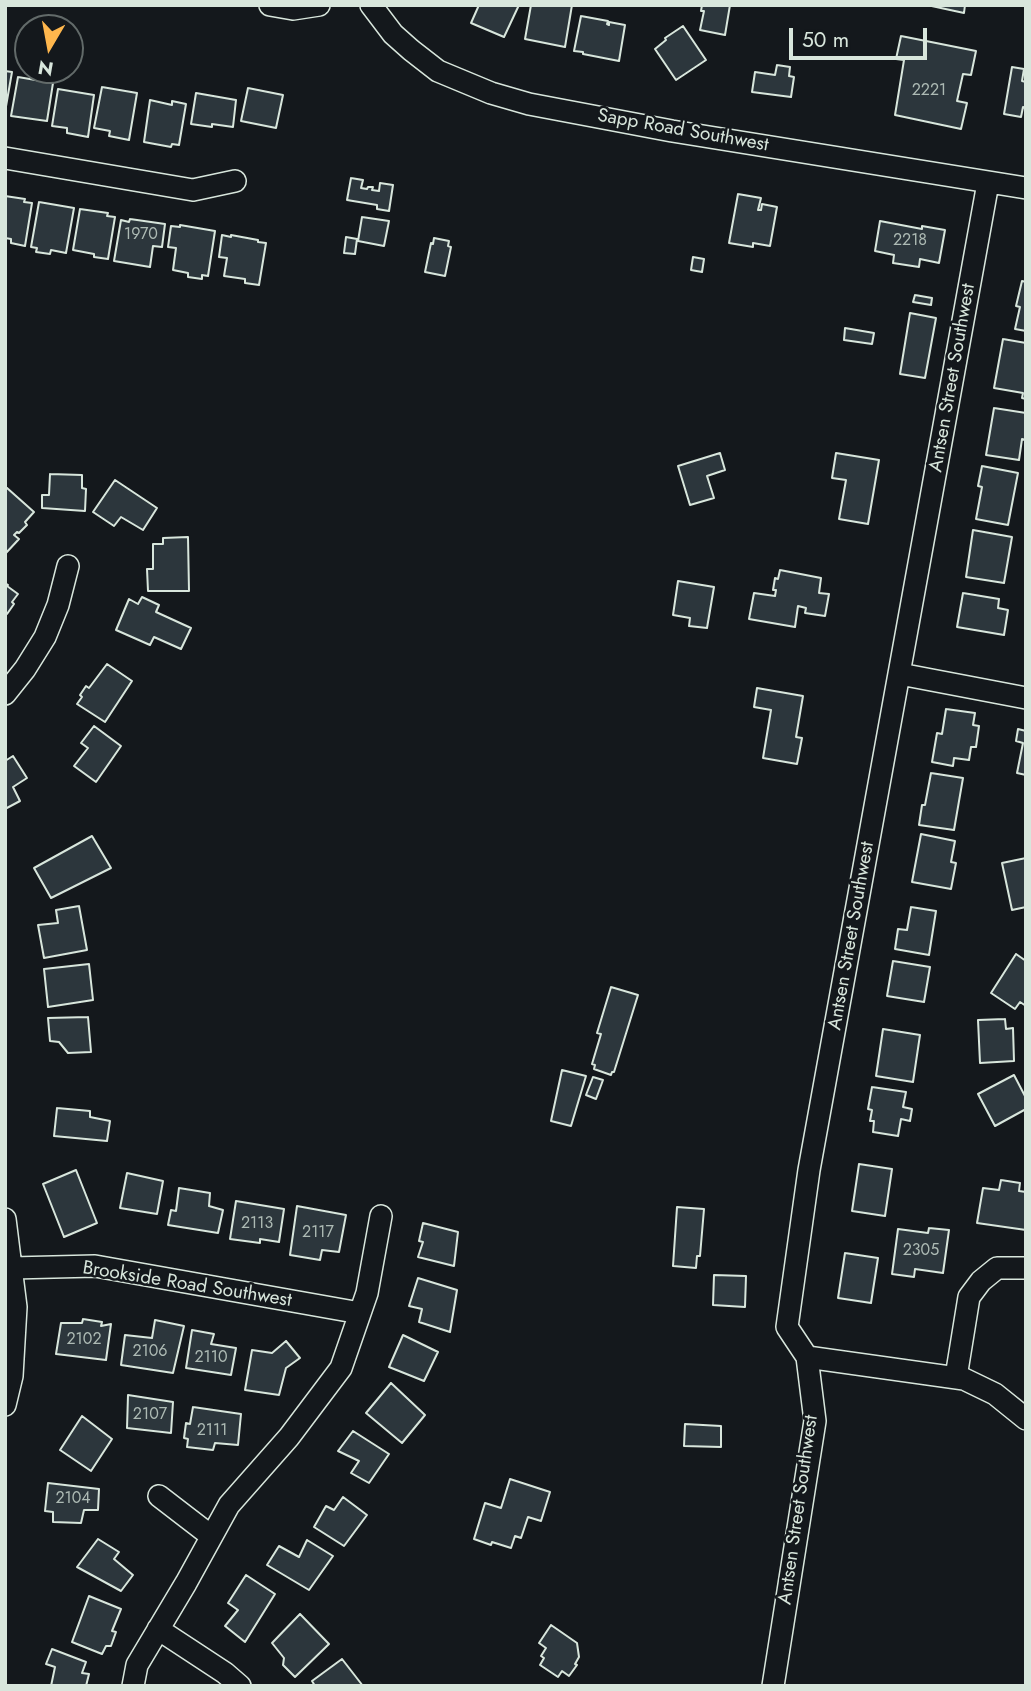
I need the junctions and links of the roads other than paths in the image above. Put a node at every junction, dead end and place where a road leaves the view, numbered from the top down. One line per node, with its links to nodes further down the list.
1 (270, 5): 2 (street)
2 (319, 5)
3 (371, 5): 6 (street, Sapp Road Southwest)
4 (5, 158): 5 (street)
5 (235, 181)
6 (988, 183): 7 (street, Sapp Road Southwest); 9 (street, Antsen Street Southwest)
7 (1026, 188)
8 (68, 566): 10 (street)
9 (900, 674): 11 (street); 17 (street, Antsen Street Southwest)
10 (5, 694)
11 (1026, 698)
12 (381, 1216): 16 (street)
13 (5, 1219): 14 (street)
14 (12, 1268): 16 (street, Brookside Road Southwest); 19 (street)
15 (1026, 1268): 18 (street)
16 (360, 1314): 22 (street)
17 (807, 1357): 18 (street); 26 (street, Antsen Street Southwest)
18 (956, 1377): 20 (street)
19 (5, 1405)
20 (1026, 1419)
21 (159, 1496): 22 (street)
22 (211, 1536): 23 (street)
23 (158, 1629): 24 (street); 25 (street)
24 (133, 1686)
25 (240, 1686)
26 (773, 1686)

